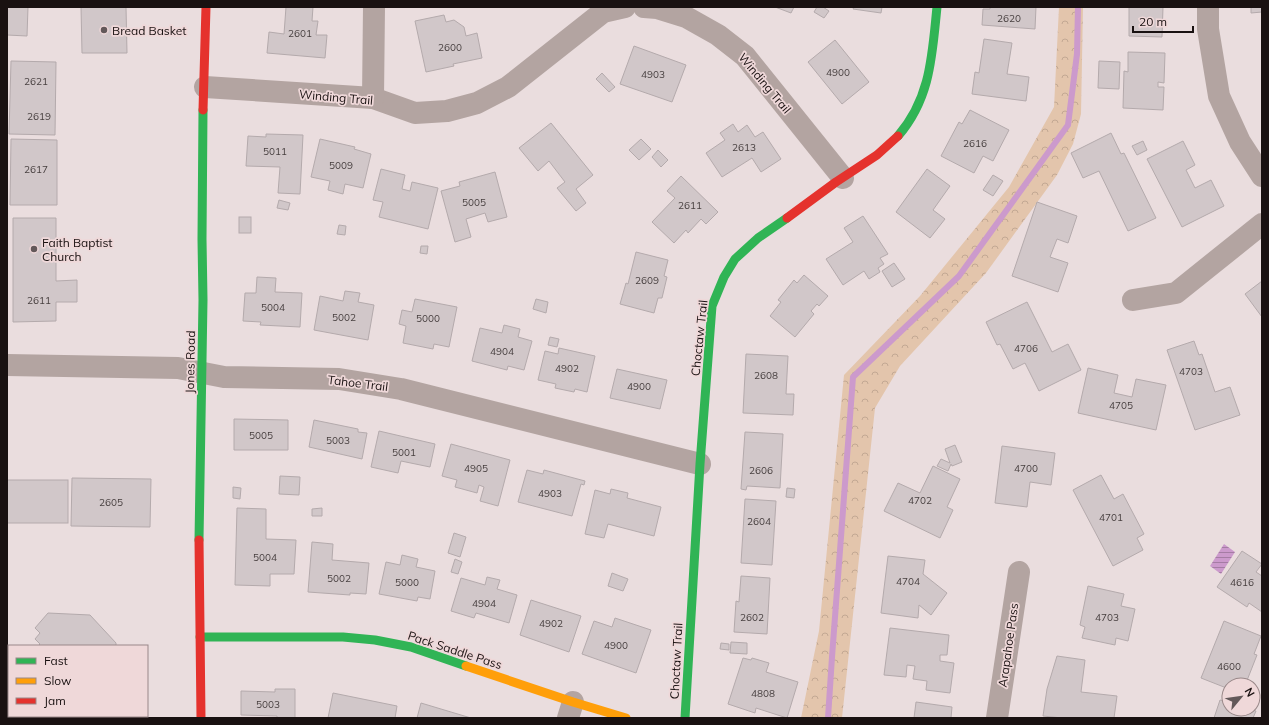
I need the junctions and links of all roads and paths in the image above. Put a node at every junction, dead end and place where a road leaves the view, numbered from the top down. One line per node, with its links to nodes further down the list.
1 (206, 7): 7 (street, Jones Road)
2 (374, 7): 8 (street)
3 (625, 7): 8 (street, Winding Trail)
4 (644, 7): 10 (street, Winding Trail)
5 (937, 7): 10 (street, Choctaw Trail)
6 (1208, 7): 9 (street)
7 (205, 87): 8 (street, Winding Trail); 14 (street, Jones Road)
8 (373, 98)
9 (1262, 176)
10 (843, 178): 15 (street, Choctaw Trail)
11 (1262, 224): 12 (street)
12 (1132, 300)
13 (7, 365): 14 (street, Tahoe Trail)
14 (201, 372): 15 (street, Tahoe Trail); 17 (street, Jones Road)
15 (700, 464): 21 (street, Choctaw Trail)
16 (1019, 572): 22 (street, Arapahoe Pass)
17 (200, 637): 18 (street, Pack Saddle Pass); 19 (street, Jones Road)
18 (570, 710): 20 (street, Pack Saddle Pass)
19 (201, 718)
20 (626, 718)
21 (685, 718)
22 (997, 718)

